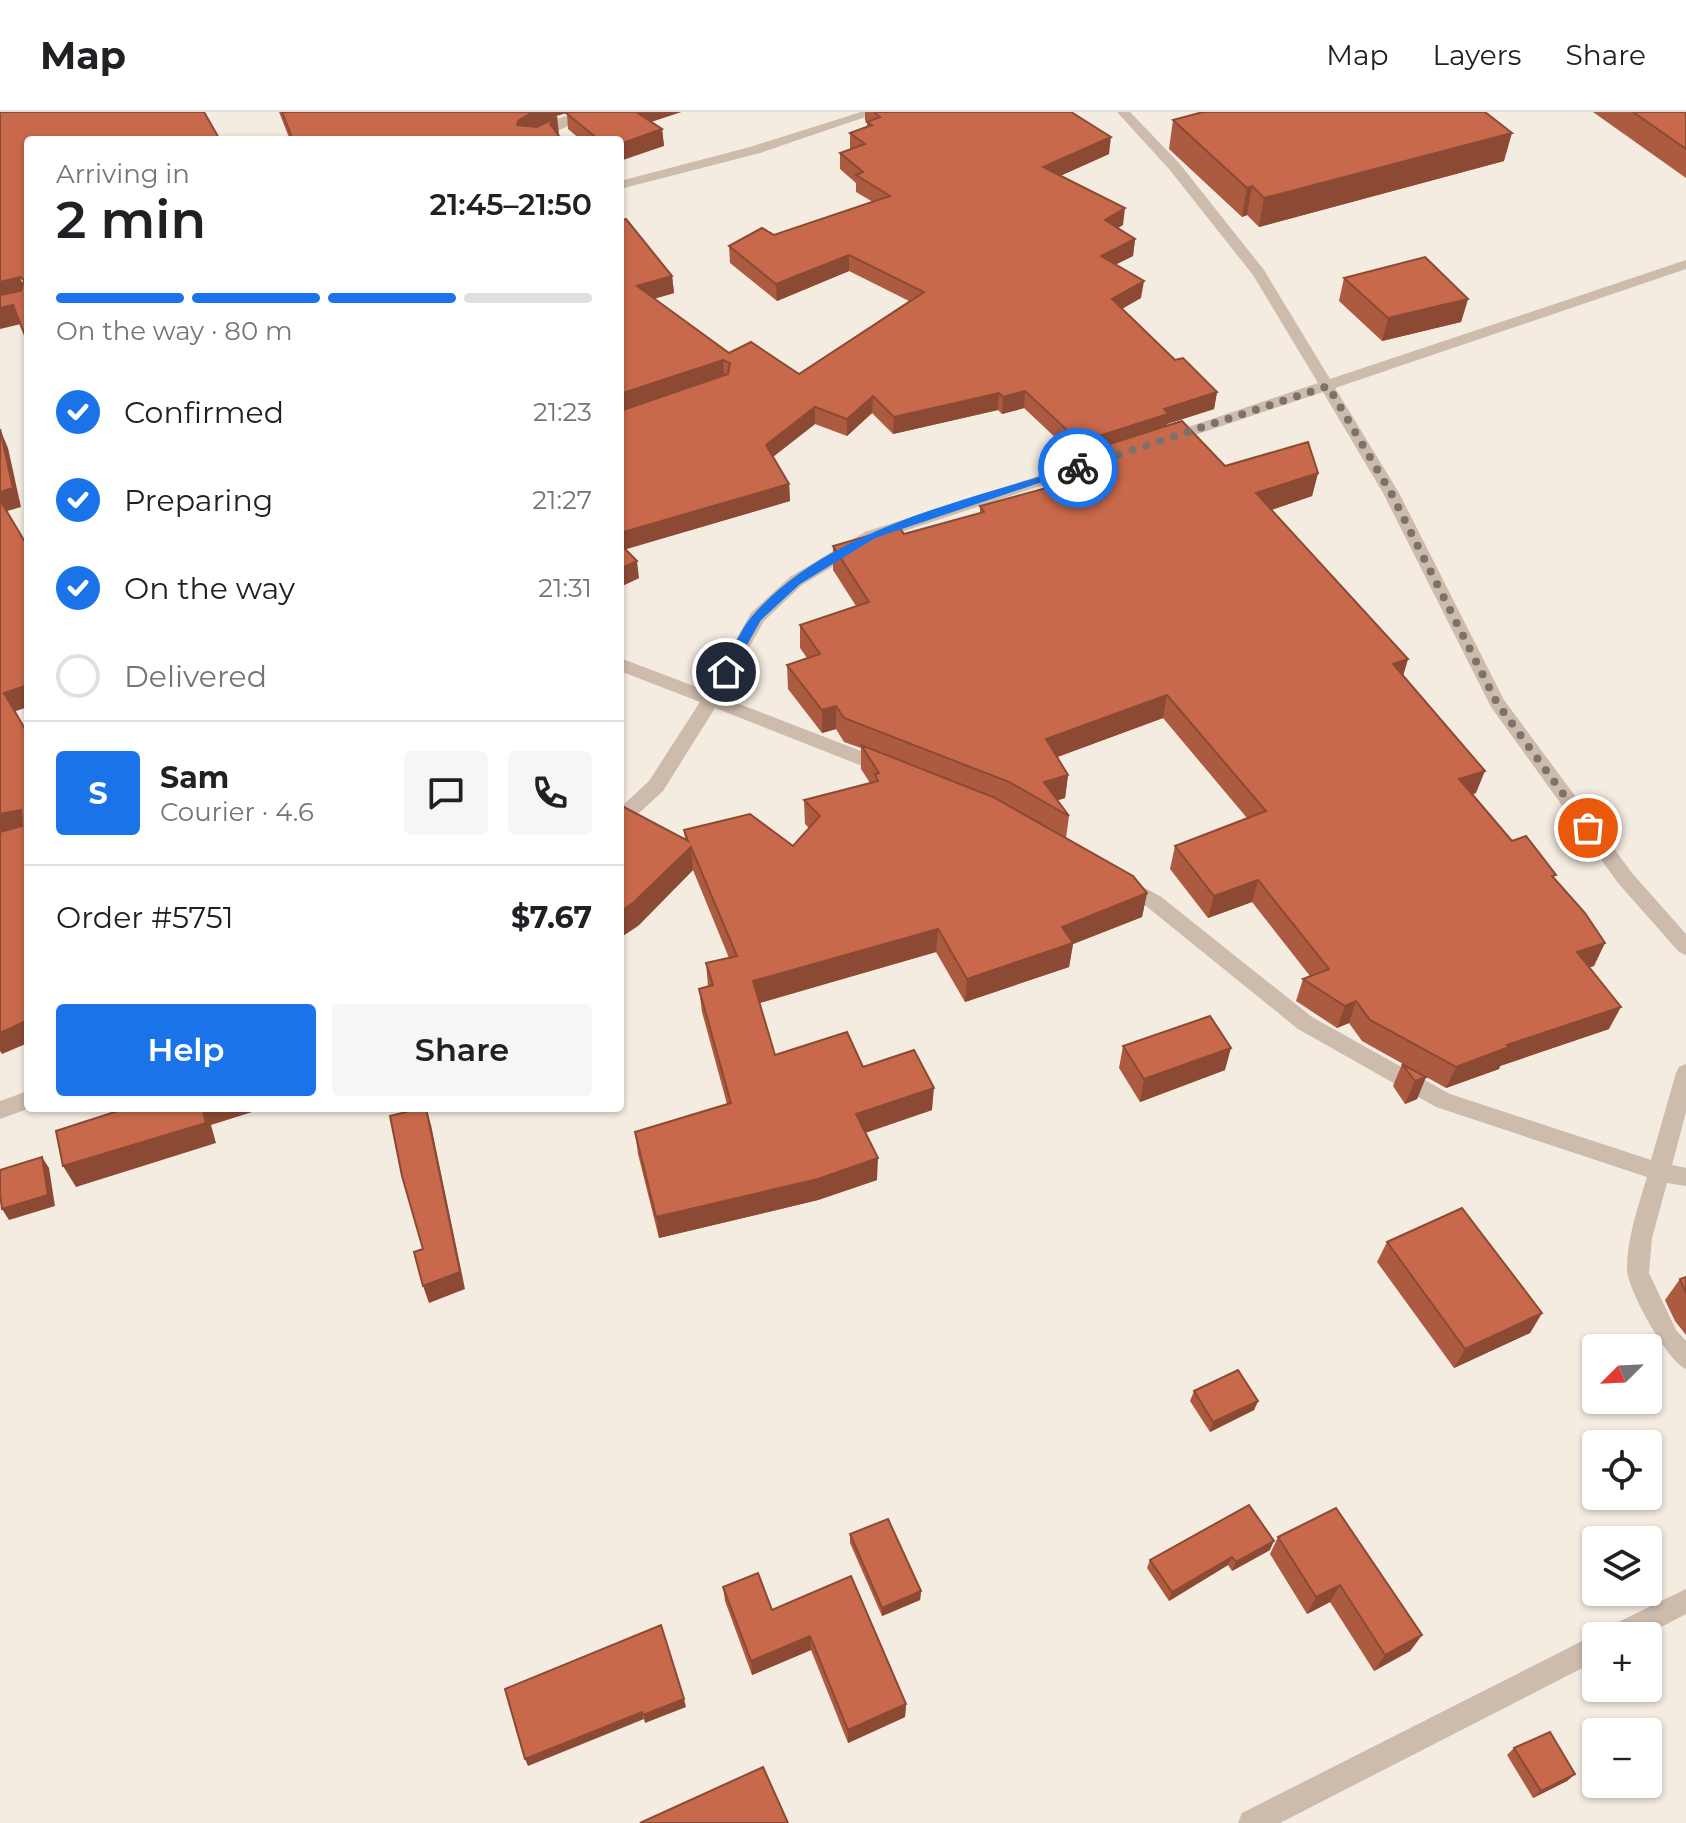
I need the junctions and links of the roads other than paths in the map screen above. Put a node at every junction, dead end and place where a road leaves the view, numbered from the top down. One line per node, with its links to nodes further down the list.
1 (591, 112): 4 (street)
2 (874, 112): 5 (street)
3 (1123, 112): 7 (street)
4 (536, 136)
5 (624, 184)
6 (1686, 264): 7 (street)
7 (1328, 386): 9 (street); 13 (street)
8 (624, 666): 9 (street)
9 (711, 699): 10 (street); 11 (street)
10 (898, 773)
11 (624, 815)
12 (1102, 871): 17 (street)
13 (1686, 947)
14 (1686, 1073): 17 (street)
15 (24, 1101): 16 (street)
16 (0, 1110)
17 (1659, 1172): 18 (street); 19 (street)
18 (1686, 1177)
19 (1686, 1358)
20 (1686, 1601): 21 (street)
21 (1645, 1622)
22 (1582, 1654): 23 (street)
23 (1252, 1823)

